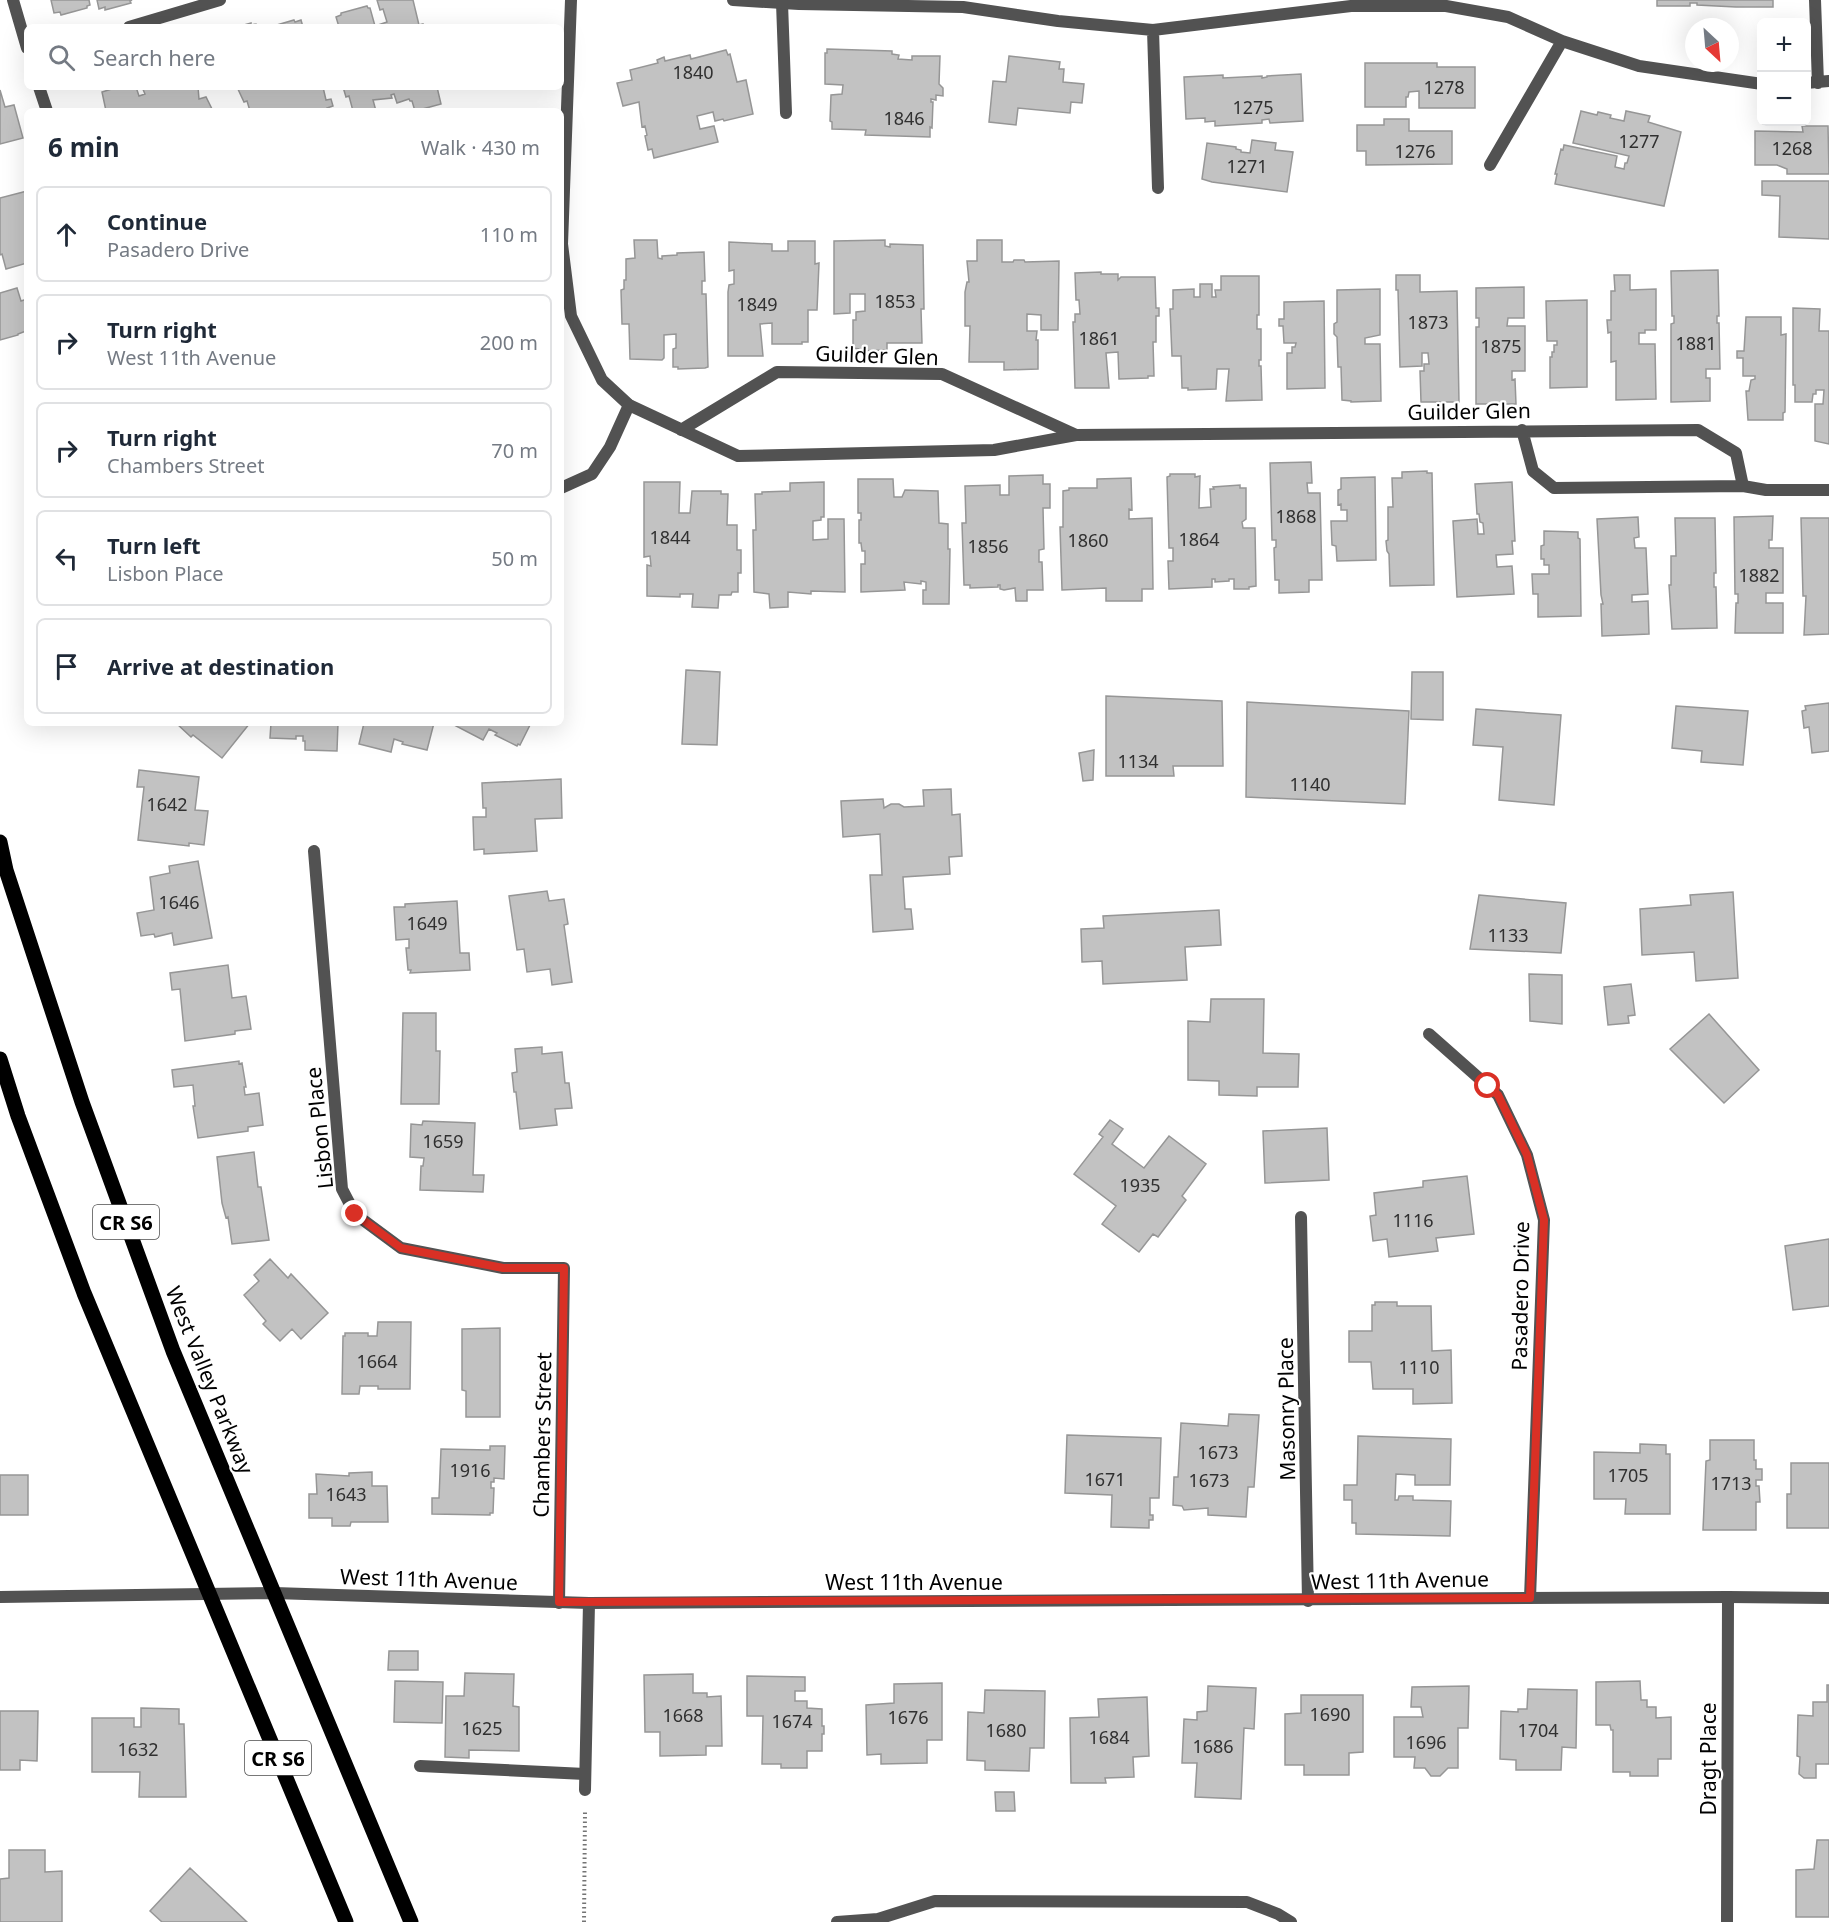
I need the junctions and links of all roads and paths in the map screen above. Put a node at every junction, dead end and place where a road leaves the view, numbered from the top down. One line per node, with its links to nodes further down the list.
1 (13, 0): 9 (street)
2 (220, 0): 7 (street)
3 (571, 0): 18 (street, Guilder Glen)
4 (733, 0): 6 (street)
5 (1815, 0): 11 (street)
6 (782, 3): 8 (street); 15 (street)
7 (139, 24)
8 (1153, 30): 10 (street); 17 (street)
9 (24, 38)
10 (1562, 41): 12 (street); 16 (street)
11 (1818, 82)
12 (1757, 83)
13 (40, 90): 14 (street)
14 (46, 108)
15 (786, 113)
16 (1490, 165)
17 (1158, 188)
18 (564, 190)
19 (564, 260): 20 (street, Guilder Glen)
20 (629, 405): 21 (street, Guilder Glen); 25 (street)
21 (681, 430): 23 (street, Guilder Glen); 23 (street, Guilder Glen)
22 (1522, 430): 23 (street, Guilder Glen); 24 (street, Guilder Glen); 24 (street)
23 (1076, 435)
24 (1743, 486): 26 (street)
25 (564, 487)
26 (1829, 490)
27 (0, 842): 33 (main road, West Valley Parkway / CR S6)
28 (314, 851): 32 (street, Lisbon Place)
29 (1429, 1034): 37 (street, Pasadero Drive)
30 (0, 1059): 34 (main road, CR S6)
31 (1301, 1218): 39 (street, Masonry Place)
32 (564, 1268): 40 (street, Chambers Street)
33 (274, 1593): 34 (street, West 11th Avenue); 40 (street, West 11th Avenue); 46 (main road, West Valley Parkway / CR S6)
34 (211, 1594): 35 (street, West 11th Avenue); 45 (main road, CR S6)
35 (0, 1597)
36 (1728, 1597): 37 (street, West 11th Avenue); 38 (street, West 11th Avenue); 50 (street, Dragt Place)
37 (1530, 1598): 39 (street, West 11th Avenue)
38 (1829, 1598)
39 (1308, 1601): 41 (street, West 11th Avenue)
40 (559, 1602): 41 (street, West 11th Avenue)
41 (590, 1603): 43 (street)
42 (420, 1766): 43 (street)
43 (585, 1774): 44 (street)
44 (585, 1790): 47 (path)
45 (346, 1922)
46 (411, 1922)
47 (584, 1922)
48 (837, 1922): 49 (street)
49 (1291, 1922)
50 (1727, 1922)

